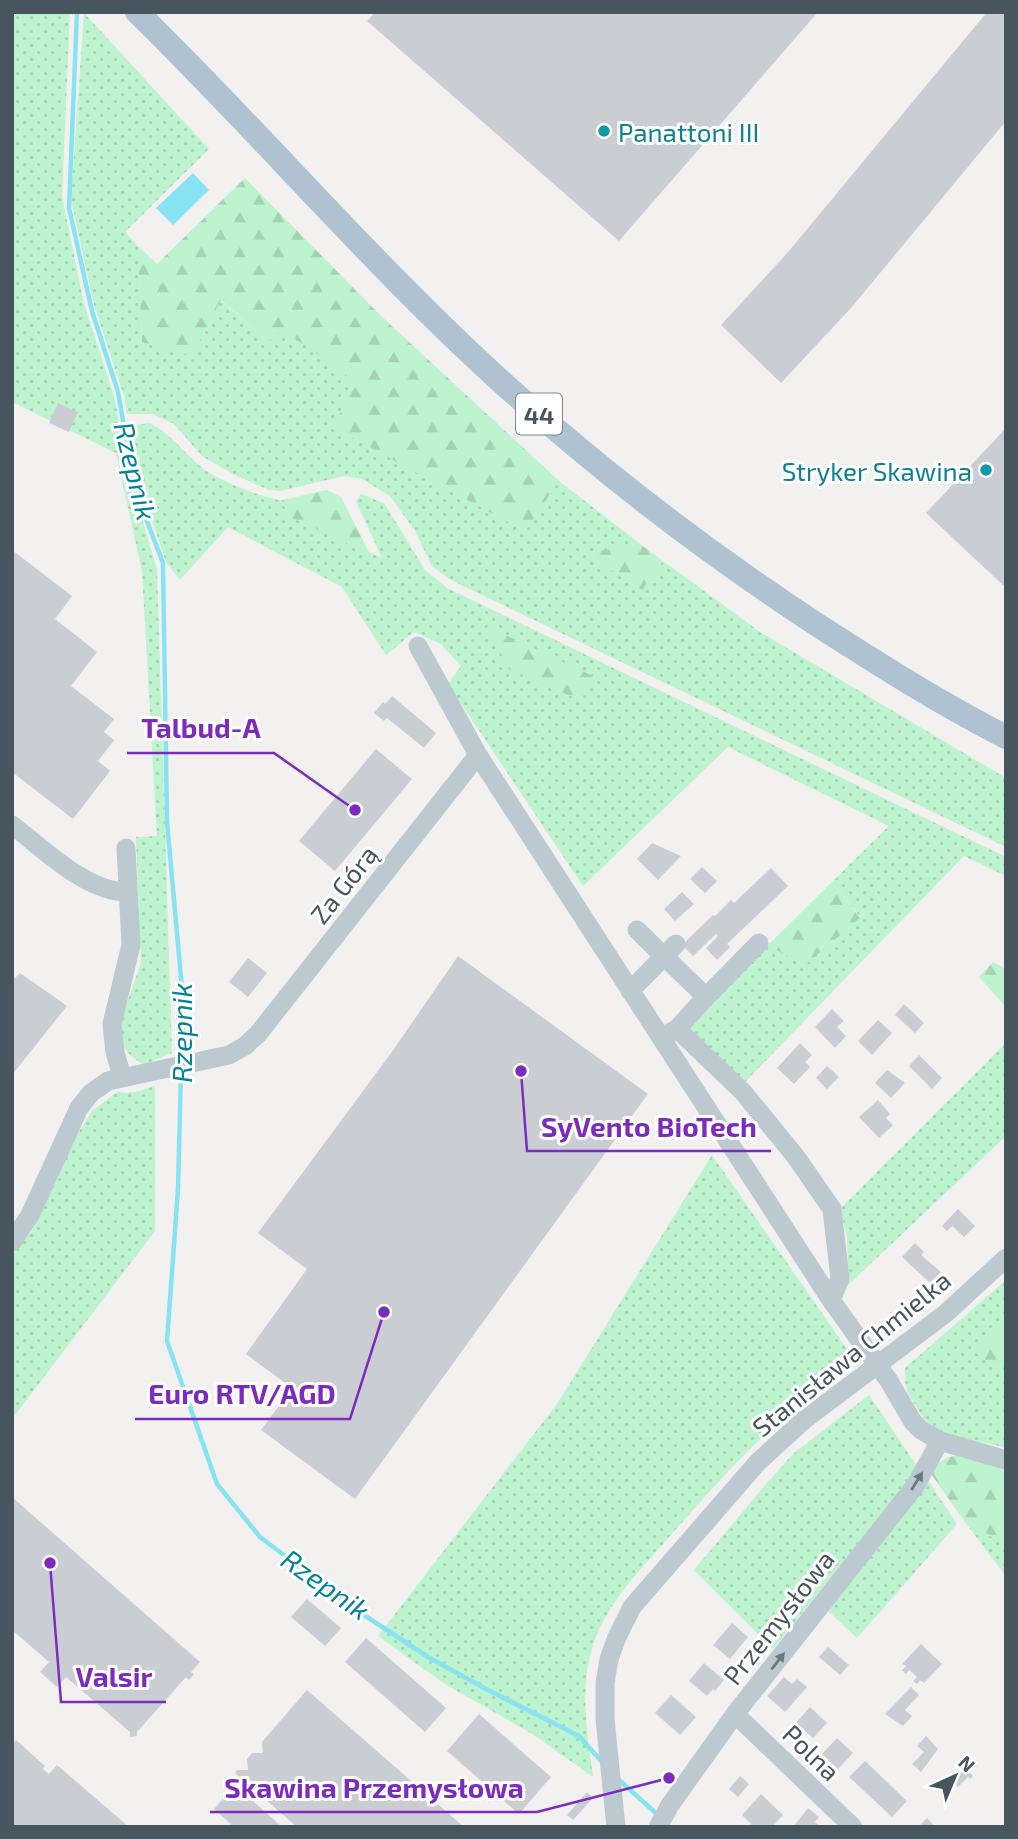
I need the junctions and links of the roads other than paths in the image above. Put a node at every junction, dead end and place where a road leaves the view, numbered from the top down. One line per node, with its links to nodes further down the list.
1 (137, 12): 3 (main road, 44)
2 (418, 646): 4 (street)
3 (1006, 737)
4 (478, 755): 11 (street); 14 (street, Za Górą)
5 (12, 825): 7 (street)
6 (126, 848): 7 (street)
7 (127, 891): 14 (street)
8 (637, 930): 10 (street)
9 (759, 943): 12 (street)
10 (670, 951): 11 (street); 12 (street)
11 (630, 991): 13 (street)
12 (706, 997): 13 (street)
13 (669, 1033): 17 (street); 17 (street)
14 (122, 1077): 15 (street, Za Górą)
15 (12, 1242)
16 (1006, 1258): 18 (street, Stanisława Chmielka)
17 (831, 1300): 18 (street)
18 (879, 1366): 19 (street); 23 (street, Stanisława Chmielka)
19 (940, 1441): 20 (street); 21 (street, Przemysłowa, one-way to 19)
20 (1006, 1460)
21 (735, 1714): 22 (street, Przemysłowa); 24 (street, Polna)
22 (658, 1826)
23 (616, 1827)
24 (853, 1827)

